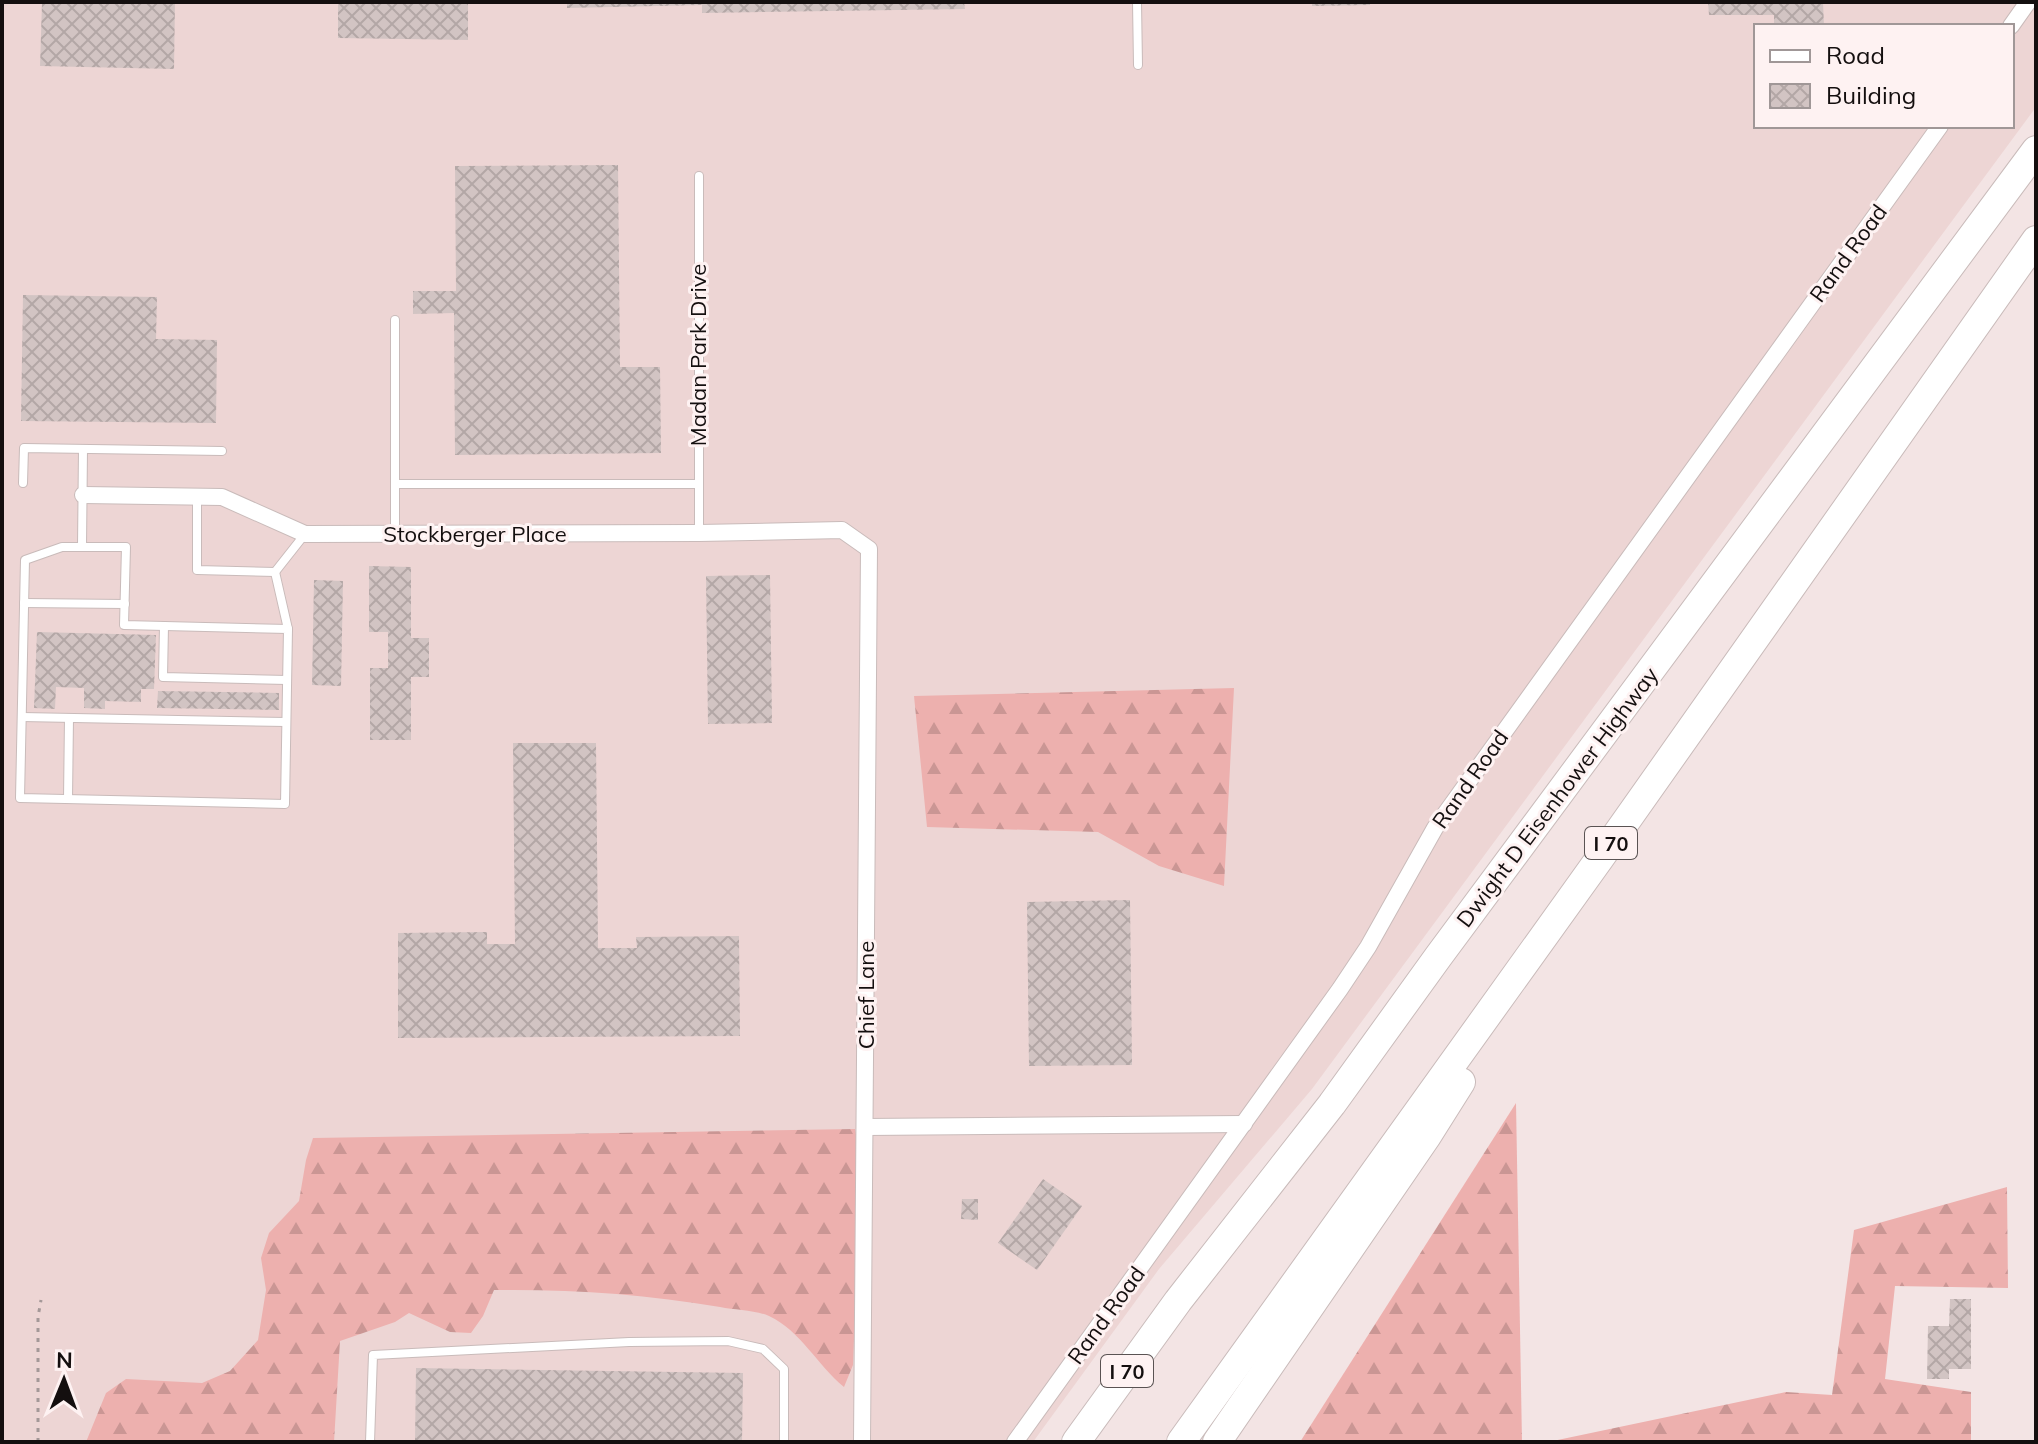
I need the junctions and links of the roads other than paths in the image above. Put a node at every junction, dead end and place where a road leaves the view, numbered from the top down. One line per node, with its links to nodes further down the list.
1 (1137, 2): 4 (lane)
2 (2028, 2): 3 (street)
3 (2012, 24)
4 (1138, 65)
5 (1939, 128): 33 (street, Rand Road)
6 (2036, 150): 39 (highway, Dwight D Eisenhower Highway / I 70)
7 (699, 176): 14 (lane, Madan Park Drive)
8 (2036, 240): 32 (highway, I 70)
9 (395, 320): 13 (lane)
10 (83, 449): 11 (lane); 12 (lane); 15 (lane)
11 (222, 451)
12 (23, 483)
13 (395, 484): 14 (lane); 19 (lane)
14 (698, 484): 17 (lane, Madan Park Drive)
15 (83, 495): 16 (street, Stockberger Place); 20 (lane)
16 (197, 496): 18 (street, Stockberger Place); 22 (lane)
17 (699, 533): 19 (street, Stockberger Place); 21 (street, Stockberger Place)
18 (305, 534): 19 (street, Stockberger Place); 22 (lane)
19 (395, 535)
20 (82, 547): 23 (lane); 24 (lane)
21 (869, 549): 34 (street, Chief Lane)
22 (275, 572): 26 (lane)
23 (24, 603): 24 (lane); 28 (lane)
24 (125, 604): 25 (lane)
25 (164, 626): 26 (lane); 27 (lane)
26 (288, 629): 27 (lane)
27 (287, 680): 30 (lane)
28 (22, 717): 29 (lane); 31 (lane)
29 (69, 718): 30 (lane); 31 (lane)
30 (286, 722): 31 (lane)
31 (68, 799)
32 (1600, 858): 40 (highway, I 70); 41 (highway)
33 (1244, 1124): 34 (street); 38 (street, Rand Road)
34 (865, 1127): 37 (street, Chief Lane)
35 (370, 1442): 36 (lane)
36 (784, 1442)
37 (862, 1442)
38 (1015, 1442)
39 (1076, 1442)
40 (1181, 1442)
41 (1217, 1442)

